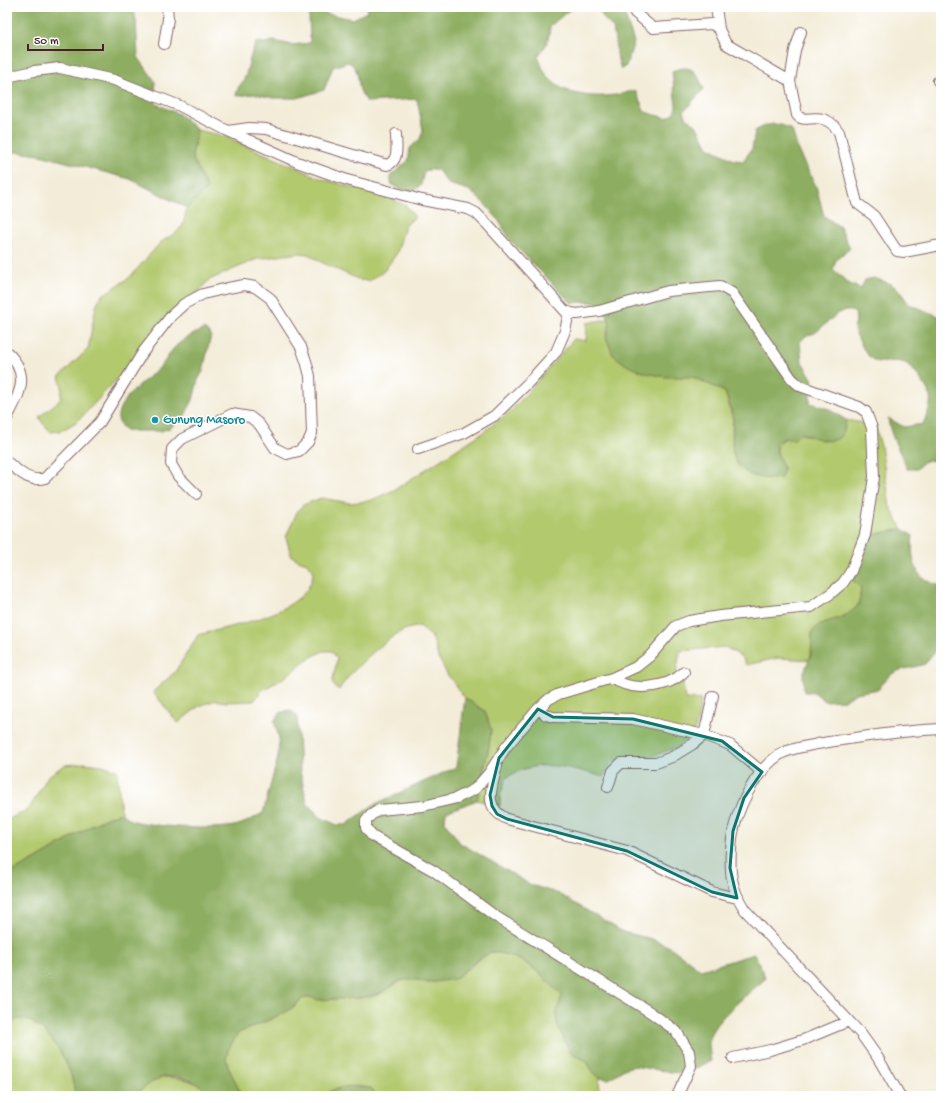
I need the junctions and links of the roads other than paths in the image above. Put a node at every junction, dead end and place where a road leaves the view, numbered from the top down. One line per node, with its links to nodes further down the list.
1 (167, 7): 6 (street)
2 (633, 7): 4 (street)
3 (716, 7): 4 (street)
4 (719, 29): 8 (street)
5 (801, 32): 8 (street)
6 (164, 44)
7 (7, 77): 9 (street)
8 (790, 81): 11 (street)
9 (228, 131): 10 (street); 12 (street)
10 (396, 134)
11 (941, 245)
12 (569, 312): 15 (street); 19 (street)
13 (7, 352): 14 (street)
14 (7, 418)
15 (418, 449)
16 (7, 462): 17 (street)
17 (196, 494)
18 (684, 672): 19 (street)
19 (612, 678): 21 (street)
20 (713, 696): 23 (street)
21 (538, 709): 23 (street); 24 (street)
22 (941, 729): 25 (street)
23 (704, 735): 25 (street); 26 (street)
24 (499, 758): 27 (street); 30 (street)
25 (762, 772): 27 (street)
26 (608, 787)
27 (737, 898): 28 (street)
28 (848, 1020): 29 (street); 31 (street)
29 (733, 1058)
30 (677, 1096)
31 (900, 1096)

